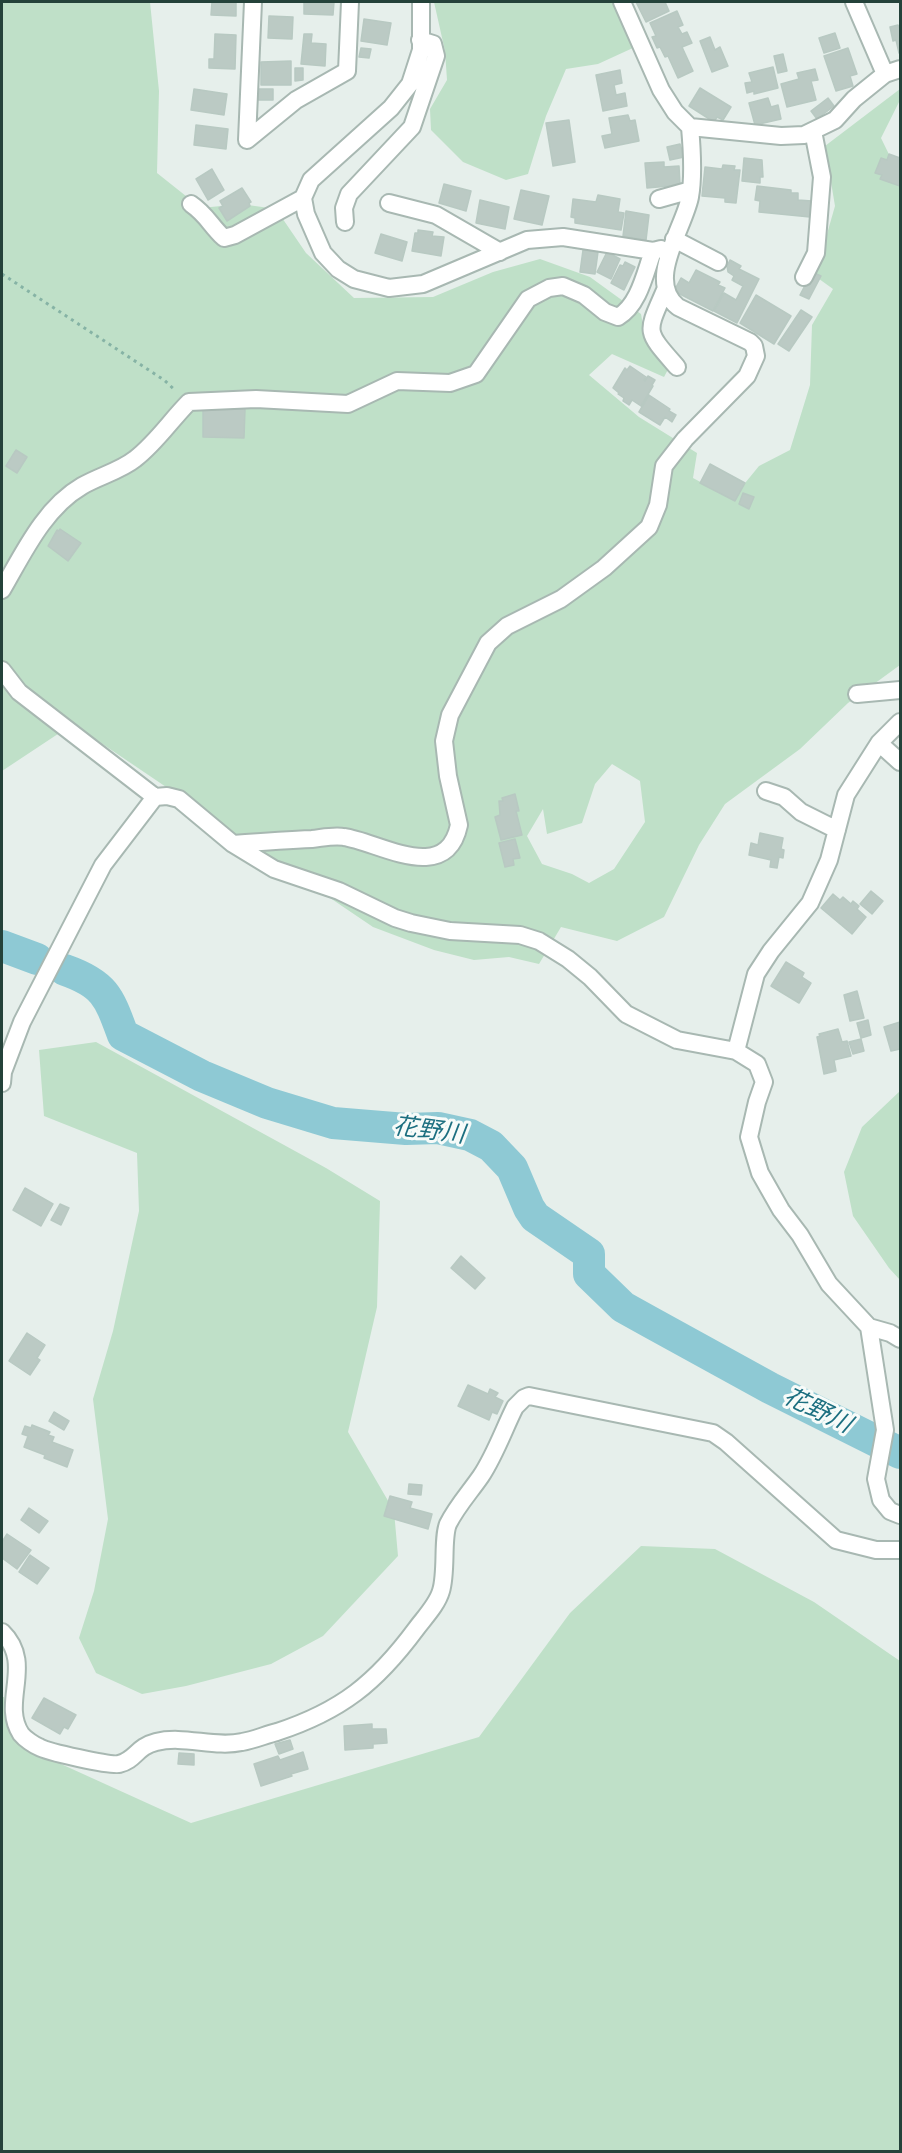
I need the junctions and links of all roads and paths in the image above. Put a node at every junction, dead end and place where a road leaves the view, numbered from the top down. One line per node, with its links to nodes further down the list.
1 (253, 2): 2 (street)
2 (350, 2)
3 (421, 2): 6 (street)
4 (622, 2): 8 (street)
5 (854, 2): 7 (street)
6 (420, 40): 11 (street); 15 (street)
7 (892, 72): 9 (street)
8 (690, 127): 9 (street); 10 (street)
9 (813, 131): 21 (street)
10 (691, 190): 12 (street); 16 (street)
11 (303, 198): 14 (street); 18 (street)
12 (659, 199)
13 (389, 203): 18 (street)
14 (191, 204)
15 (345, 222)
16 (672, 243): 17 (street); 19 (street); 22 (street)
17 (653, 251): 18 (street); 24 (street)
18 (500, 252)
19 (718, 262)
20 (2, 274): 24 (path)
21 (804, 277)
22 (666, 288): 23 (street); 35 (street)
23 (677, 367)
24 (189, 402): 25 (street)
25 (2, 590)
26 (2, 670): 33 (street)
27 (900, 690): 28 (street)
28 (857, 694)
29 (900, 722): 30 (street)
30 (879, 743): 31 (street); 34 (street)
31 (900, 762)
32 (766, 791): 34 (street)
33 (155, 796): 35 (street); 37 (street)
34 (837, 830): 36 (street)
35 (233, 844): 36 (street)
36 (736, 1051): 38 (street)
37 (2, 1083)
38 (869, 1327): 39 (street); 40 (street)
39 (900, 1340)
40 (900, 1515)
41 (900, 1550): 42 (street)
42 (2, 1632)

